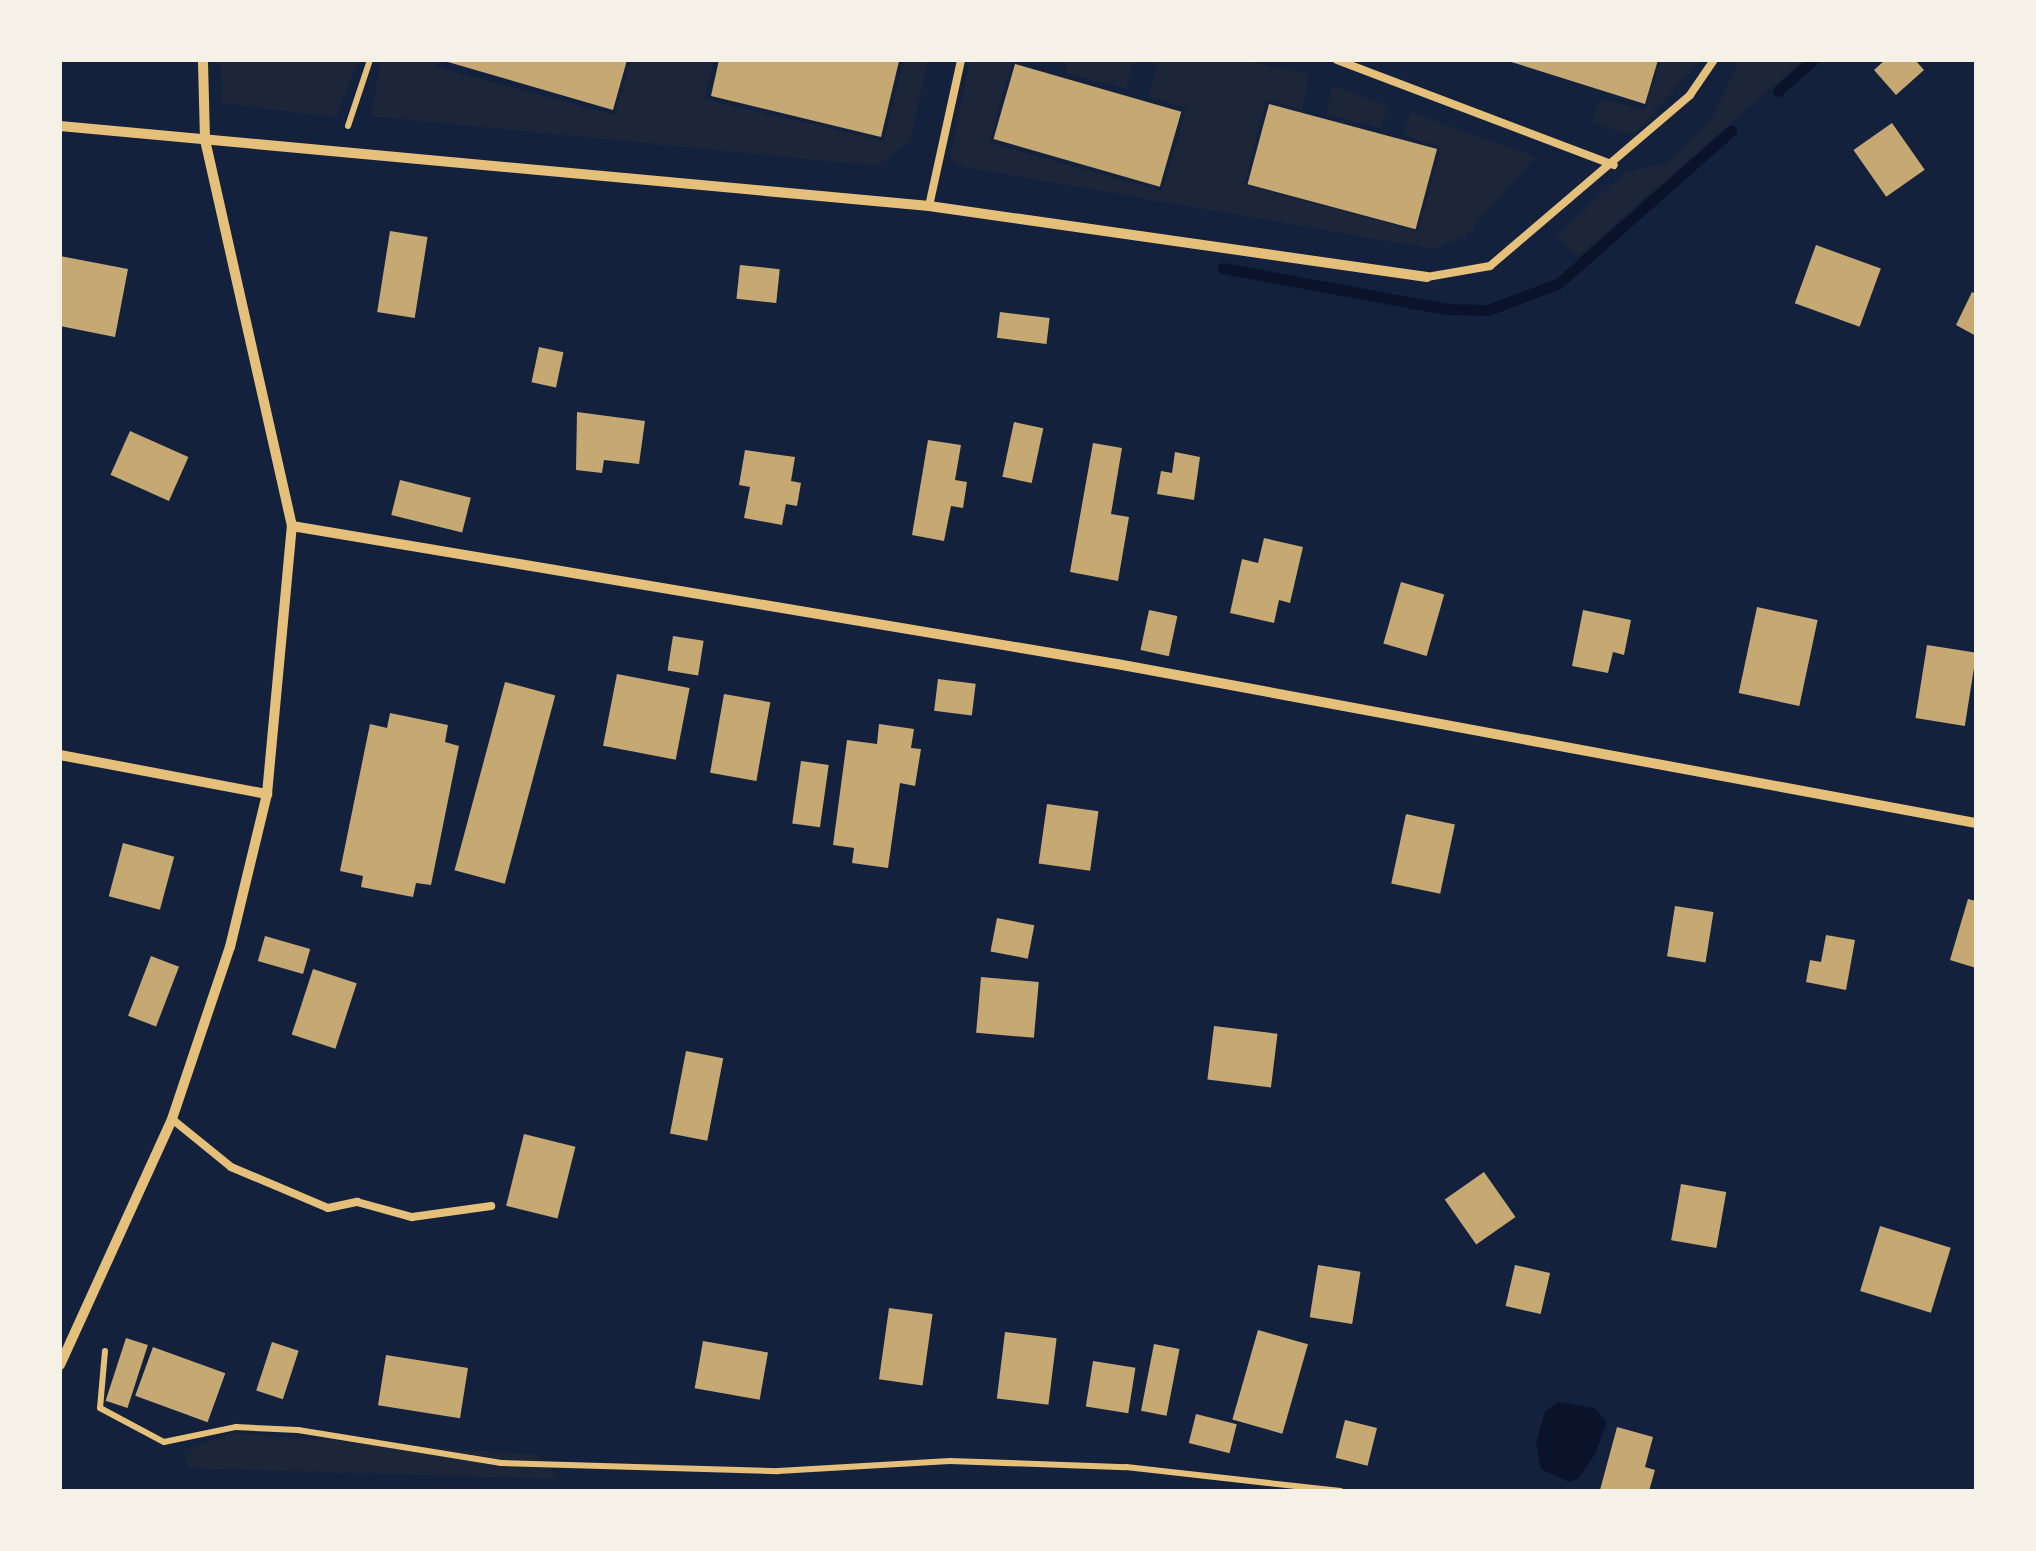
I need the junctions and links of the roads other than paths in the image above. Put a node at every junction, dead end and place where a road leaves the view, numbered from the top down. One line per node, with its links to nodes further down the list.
1 (203, 60): 6 (street)
2 (961, 60): 8 (lane)
3 (1337, 60): 7 (lane)
4 (1714, 60): 7 (lane)
5 (60, 126): 6 (street)
6 (205, 140): 8 (street); 10 (street)
7 (1614, 165): 9 (lane)
8 (929, 206): 9 (street)
9 (1428, 276)
10 (292, 526): 12 (street); 13 (street)
11 (60, 755): 12 (street)
12 (267, 794): 14 (street)
13 (1976, 823)
14 (172, 1119): 15 (lane); 16 (street)
15 (490, 1206)
16 (60, 1365)

